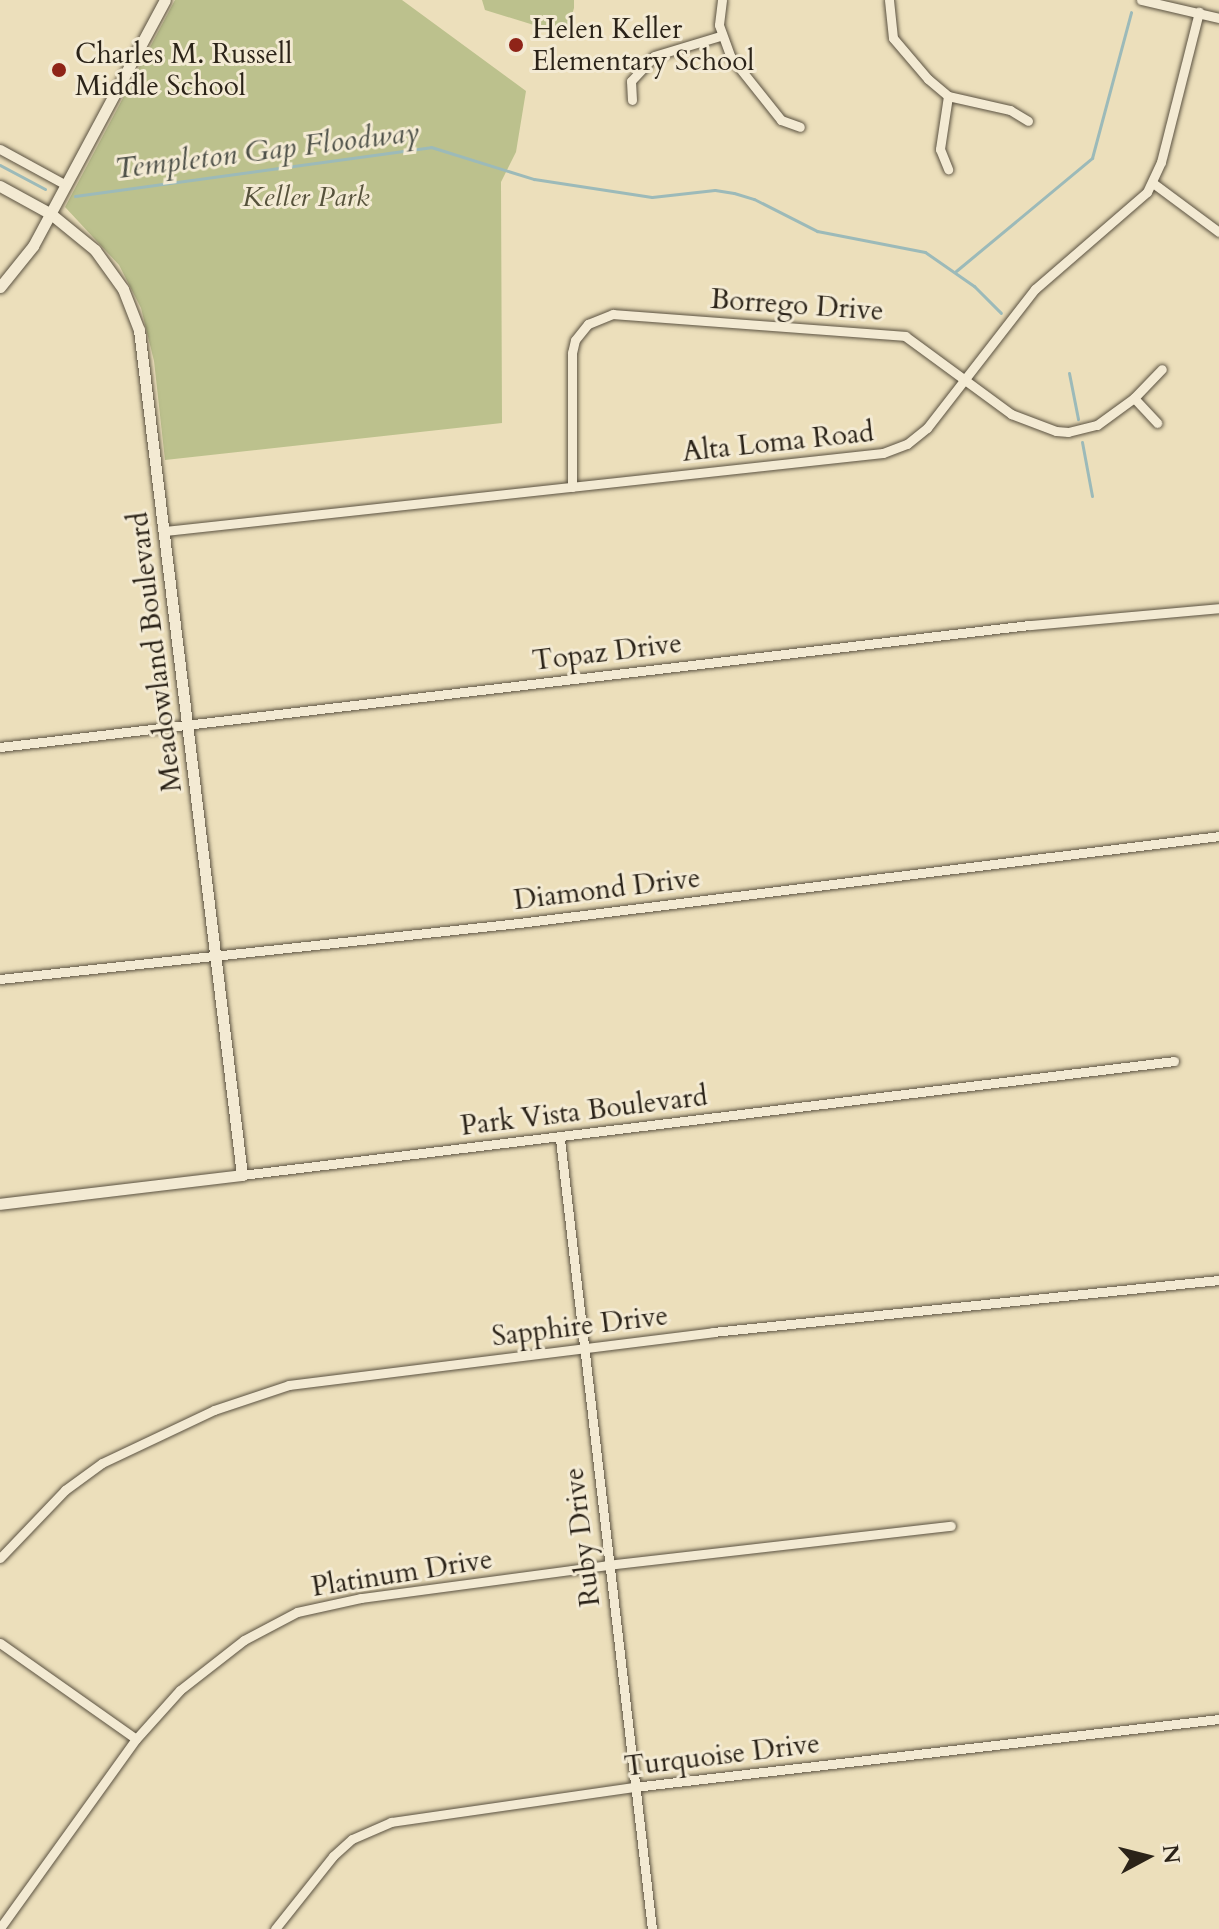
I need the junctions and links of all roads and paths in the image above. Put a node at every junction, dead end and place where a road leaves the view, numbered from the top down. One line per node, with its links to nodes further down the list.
1 (165, 0): 15 (street)
2 (722, 0): 7 (street)
3 (889, 0): 8 (street)
4 (1141, 0): 5 (street)
5 (1199, 12): 6 (street); 14 (street, Alta Loma Road)
6 (1219, 18)
7 (720, 36): 9 (street); 11 (street)
8 (948, 96): 10 (street); 13 (street)
9 (632, 100)
10 (1028, 121)
11 (800, 127)
12 (0, 149): 15 (street)
13 (948, 169)
14 (1153, 183): 18 (street); 21 (street, Alta Loma Road)
15 (66, 185): 17 (street)
16 (0, 186): 17 (street, Meadowland Boulevard)
17 (51, 214): 19 (street); 25 (street, Meadowland Boulevard)
18 (1219, 232)
19 (0, 287)
20 (1162, 369): 22 (street, Borrego Drive)
21 (964, 381): 22 (street, Borrego Drive); 24 (street, Alta Loma Road); 24 (street, Borrego Drive)
22 (1134, 398): 23 (street)
23 (1157, 423)
24 (572, 487): 25 (street, Alta Loma Road)
25 (165, 531): 27 (street, Meadowland Boulevard)
26 (1219, 608): 27 (street, Topaz Drive)
27 (188, 724): 28 (street, Topaz Drive); 30 (street, Meadowland Boulevard)
28 (0, 747)
29 (1219, 836): 30 (street, Diamond Drive)
30 (216, 953): 31 (street, Diamond Drive); 34 (street, Meadowland Boulevard)
31 (0, 979)
32 (1174, 1061): 33 (street, Park Vista Boulevard)
33 (560, 1139): 34 (street, Park Vista Boulevard); 37 (street, Ruby Drive)
34 (242, 1175): 35 (street, Park Vista Boulevard)
35 (0, 1204)
36 (1219, 1280): 37 (street, Sapphire Drive)
37 (583, 1348): 39 (street, Sapphire Drive); 40 (street, Ruby Drive)
38 (951, 1526): 40 (street, Platinum Drive)
39 (0, 1558)
40 (607, 1565): 43 (street, Platinum Drive); 44 (street, Ruby Drive)
41 (1, 1647): 43 (street)
42 (1219, 1719): 44 (street, Turquoise Drive)
43 (136, 1739): 45 (street, Platinum Drive)
44 (634, 1787): 46 (street, Turquoise Drive); 47 (street, Ruby Drive)
45 (0, 1928)
46 (275, 1929)
47 (652, 1929)

